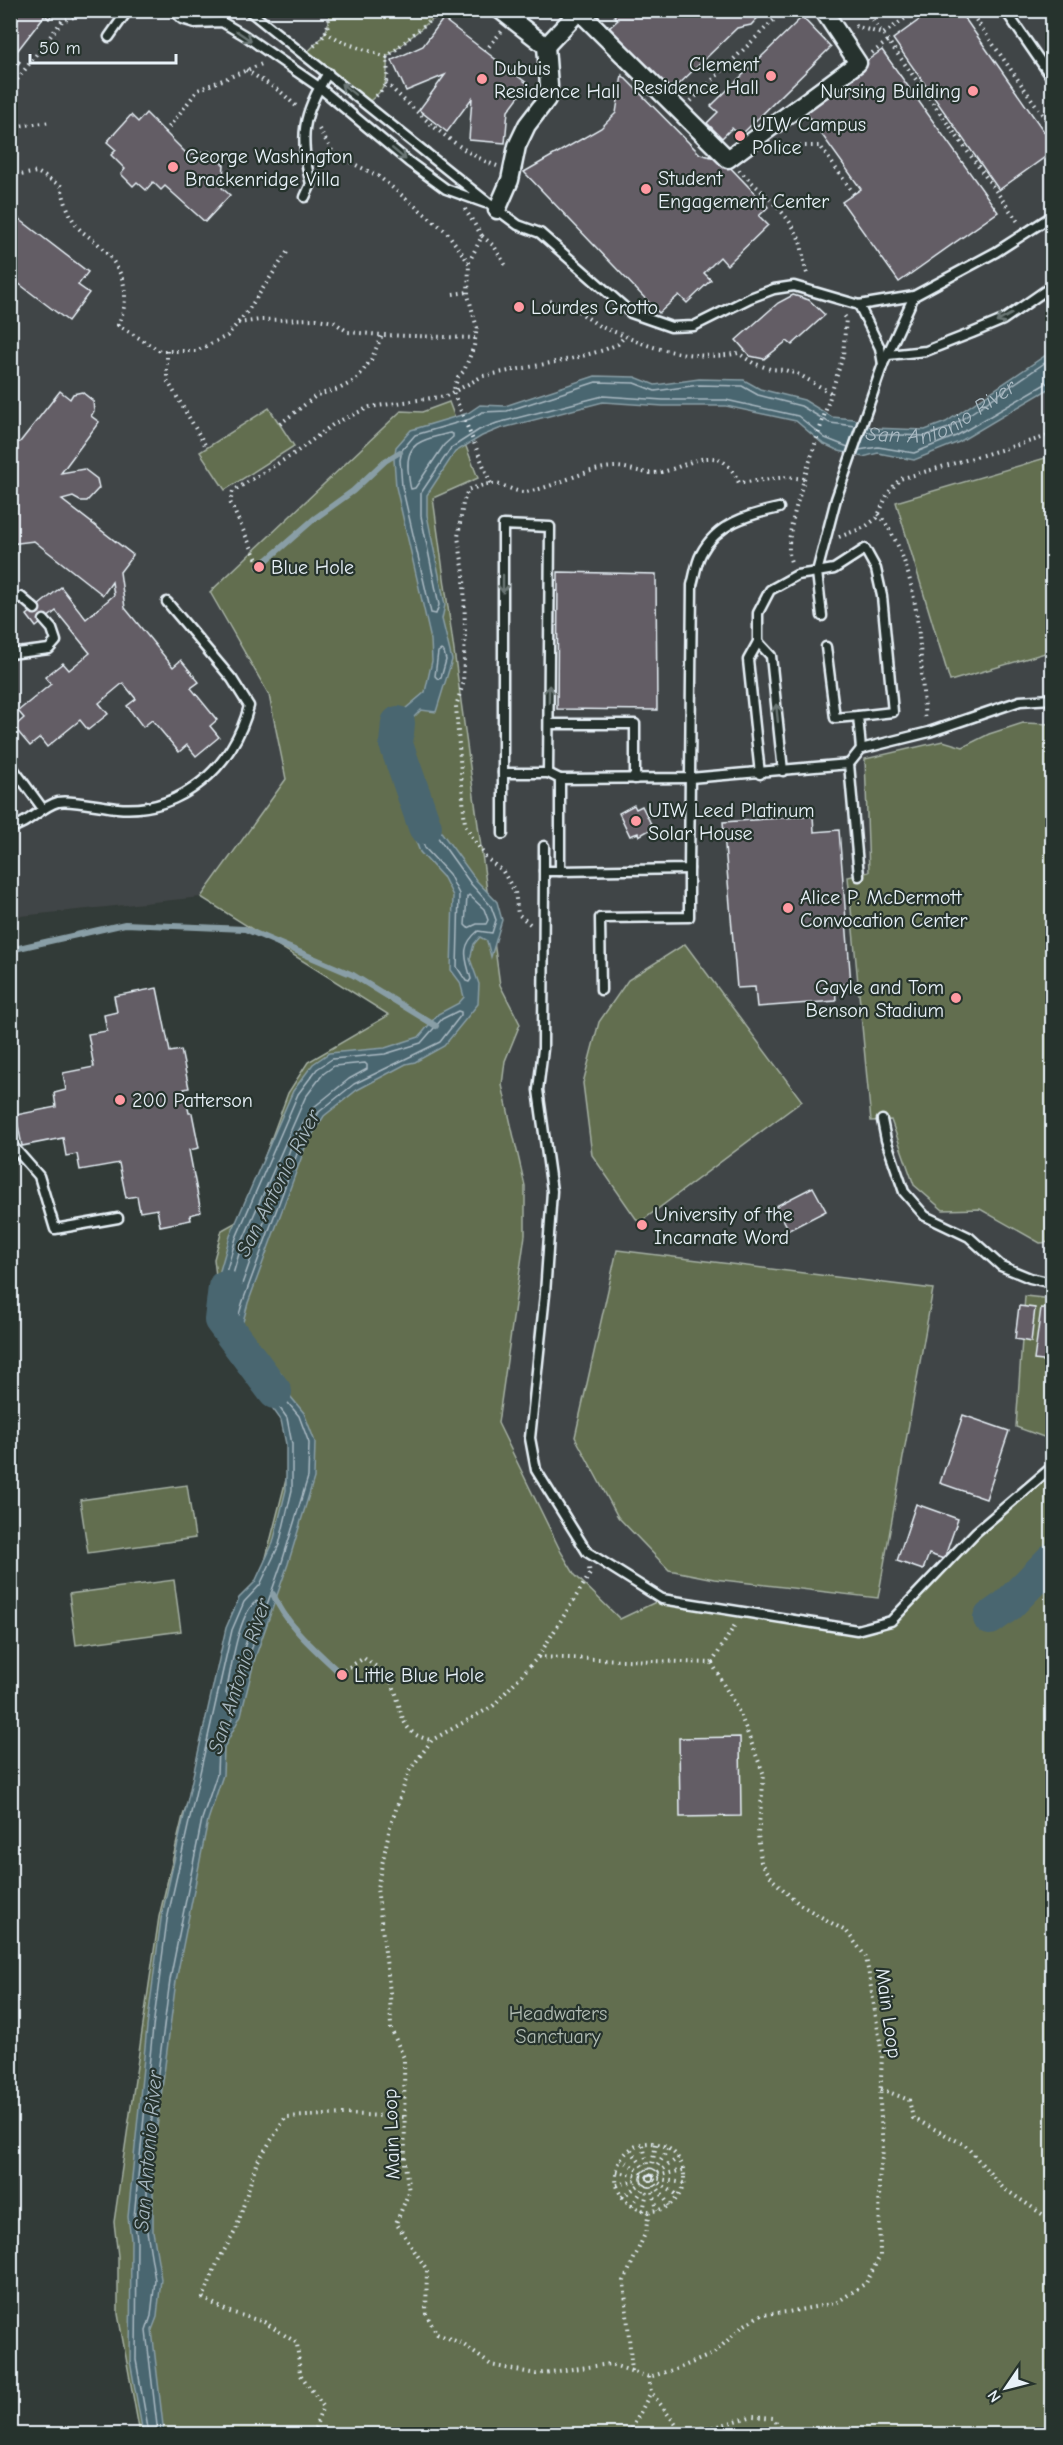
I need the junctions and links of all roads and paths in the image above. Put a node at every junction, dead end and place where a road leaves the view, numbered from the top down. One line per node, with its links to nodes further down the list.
1 (84, 10): 29 (path)
2 (128, 10): 18 (lane)
3 (173, 10): 23 (lane, one-way to 23)
4 (248, 10): 21 (lane)
5 (330, 10): 15 (path)
6 (442, 10): 22 (path)
7 (500, 10): 19 (street)
8 (784, 10): 31 (path)
9 (823, 10): 37 (street)
10 (866, 10): 16 (path)
11 (917, 10): 16 (path)
12 (969, 10): 35 (path)
13 (1005, 10): 26 (lane)
14 (579, 11): 19 (street); 31 (street)
15 (325, 32): 21 (path); 22 (path)
16 (883, 34): 45 (path)
17 (498, 35): 20 (path)
18 (109, 37)
19 (546, 46): 38 (street)
20 (485, 51)
21 (305, 55): 25 (lane)
22 (387, 57): 27 (path)
23 (276, 58): 24 (path); 28 (lane)
24 (246, 70): 32 (path); 36 (path)
25 (328, 73): 28 (lane); 30 (lane, one-way to 25)
26 (1053, 78)
27 (386, 83): 30 (path); 38 (path)
28 (319, 87): 32 (lane); 42 (lane, one-way to 42)
29 (10, 89)
30 (366, 104): 43 (lane)
31 (680, 112): 37 (street)
32 (308, 118): 41 (lane); 48 (path)
33 (51, 122): 34 (path)
34 (10, 127)
35 (1053, 128)
36 (165, 132)
37 (742, 147): 40 (path)
38 (512, 171): 43 (street)
39 (10, 177): 60 (path)
40 (855, 194)
41 (305, 197)
42 (472, 199): 43 (lane); 46 (path)
43 (494, 207): 55 (lane)
44 (1053, 216): 45 (lane)
45 (1026, 233): 53 (lane)
46 (482, 236): 48 (path); 49 (path)
47 (288, 251): 56 (path)
48 (469, 263): 51 (path)
49 (506, 266)
50 (1053, 286): 61 (lane, one-way to 61)
51 (468, 292): 52 (path); 59 (path)
52 (453, 294)
53 (914, 296): 55 (lane); 61 (lane)
54 (550, 301): 58 (path)
55 (859, 306): 62 (lane)
56 (238, 323): 57 (path); 60 (path)
57 (382, 335): 59 (path); 66 (path)
58 (625, 336): 63 (path); 64 (path)
59 (475, 338): 63 (path)
60 (167, 351): 68 (path)
61 (888, 355): 62 (lane)
62 (883, 364): 73 (lane)
63 (453, 392): 70 (path); 74 (path)
64 (831, 393)
65 (824, 414): 69 (path)
66 (280, 424)
67 (1053, 435): 72 (path)
68 (207, 448)
69 (804, 479): 70 (path); 76 (path)
70 (491, 484): 107 (path)
71 (779, 508): 96 (lane)
72 (879, 514): 73 (path); 88 (path)
73 (824, 543): 75 (lane)
74 (259, 564)
75 (817, 572): 76 (lane); 80 (lane); 86 (lane)
76 (797, 575): 82 (lane)
77 (10, 601): 79 (lane)
78 (167, 602): 99 (lane)
79 (34, 609)
80 (822, 616)
81 (44, 620): 84 (lane)
82 (758, 642): 92 (lane, one-way to 82); 95 (lane)
83 (826, 647): 86 (lane)
84 (10, 654)
85 (1053, 699): 88 (lane)
86 (858, 716): 89 (lane)
87 (549, 724): 93 (lane, one-way to 93); 94 (lane); 98 (lane)
88 (929, 732): 89 (lane)
89 (861, 749): 91 (lane)
90 (10, 764): 99 (lane)
91 (849, 764): 92 (lane); 106 (lane)
92 (783, 771): 95 (lane)
93 (503, 773): 94 (lane); 101 (lane)
94 (548, 773): 97 (lane)
95 (760, 774): 96 (lane)
96 (690, 778): 98 (lane); 103 (lane)
97 (560, 779): 98 (lane); 105 (lane)
98 (635, 779)
99 (42, 809): 100 (lane)
100 (10, 828)
101 (503, 834)
102 (544, 846): 104 (lane)
103 (689, 869): 105 (lane); 108 (lane)
104 (544, 871): 105 (lane); 107 (lane)
105 (560, 871)
106 (859, 876)
107 (544, 936): 114 (lane)
108 (601, 990)
109 (882, 1120): 112 (lane)
110 (10, 1143): 111 (lane)
111 (118, 1218)
112 (1053, 1283)
113 (1053, 1467): 115 (lane)
114 (586, 1552): 115 (lane); 116 (path, Main Loop)
115 (737, 1611): 117 (path)
116 (538, 1657): 117 (path); 119 (path, Main Loop)
117 (712, 1663): 120 (path, Main Loop)
118 (344, 1670): 119 (path)
119 (432, 1740): 121 (path, Main Loop)
120 (881, 2089): 139 (path); 141 (path, Main Loop)
121 (405, 2117): 140 (path, Main Loop); 143 (path)
122 (656, 2144): 123 (path); 124 (path); 130 (path)
123 (643, 2145): 125 (path); 130 (path)
124 (668, 2149): 126 (path); 130 (path)
125 (631, 2150): 127 (path); 130 (path)
126 (678, 2158): 128 (path); 130 (path)
127 (621, 2159): 129 (path); 130 (path)
128 (683, 2170): 130 (path); 131 (path)
129 (617, 2172): 130 (path); 132 (path)
130 (650, 2178): 131 (path); 132 (path); 133 (path); 134 (path); 135 (path); 136 (path); 137 (path); 138 (path)
131 (684, 2184): 133 (path)
132 (617, 2185): 134 (path)
133 (679, 2196): 135 (path)
134 (622, 2197): 136 (path)
135 (669, 2205): 137 (path)
136 (632, 2206): 138 (path)
137 (657, 2210): 138 (path)
138 (646, 2211): 140 (path)
139 (1053, 2217)
140 (632, 2371): 141 (path, Main Loop)
141 (649, 2376): 142 (path)
142 (651, 2392): 144 (path); 145 (path)
143 (313, 2434)
144 (628, 2434)
145 (785, 2434)

